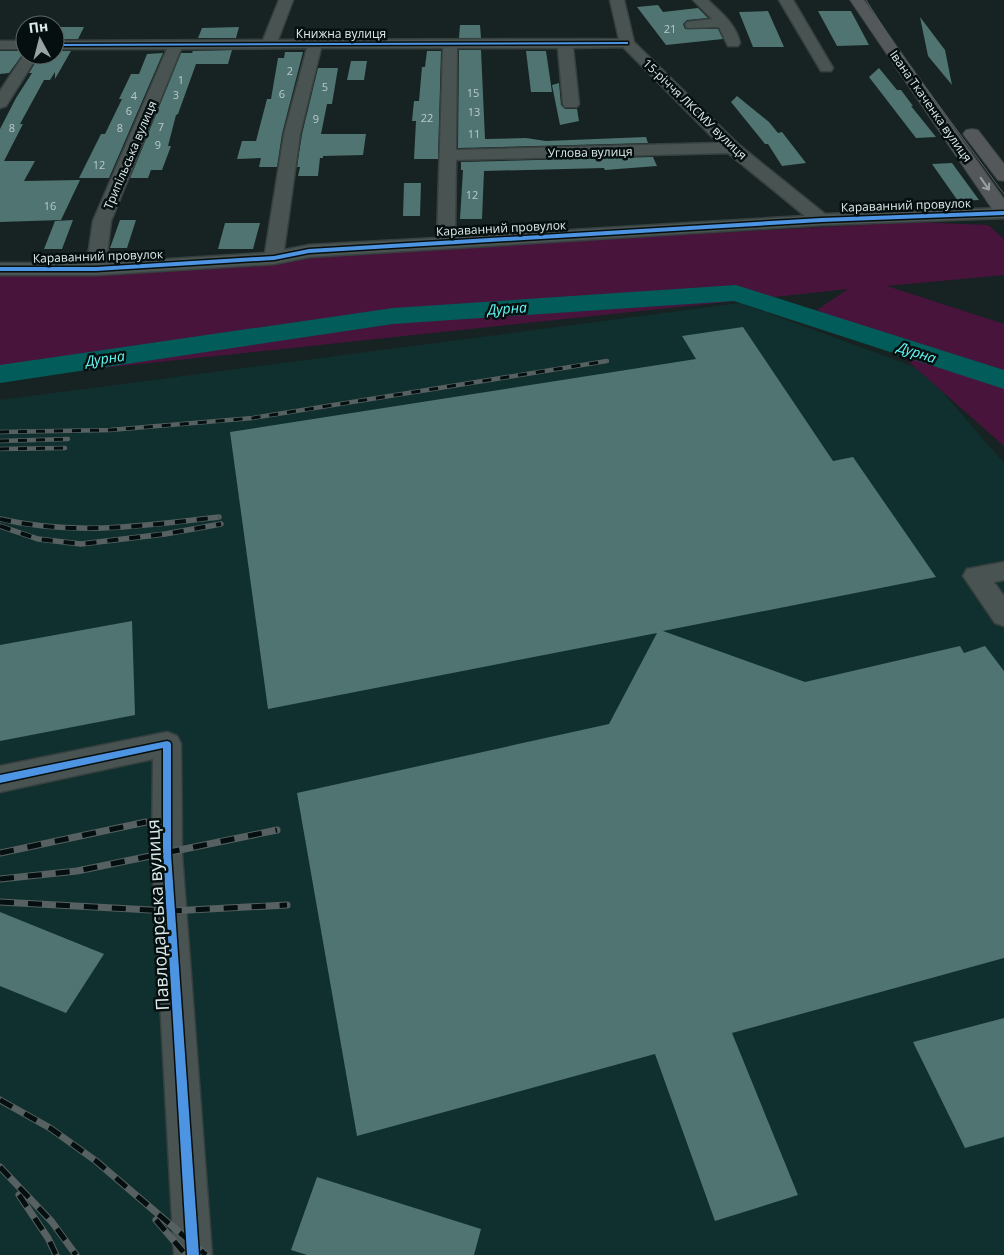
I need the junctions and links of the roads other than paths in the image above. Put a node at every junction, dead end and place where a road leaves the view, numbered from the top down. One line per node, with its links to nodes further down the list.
1 (286, 0): 15 (street)
2 (617, 0): 7 (street)
3 (700, 0): 8 (street)
4 (786, 0): 22 (street)
5 (858, 0): 30 (main road, Івана Ткаченка вулиця, one-way to 30)
6 (876, 0): 23 (main road, Івана Ткаченка вулиця)
7 (622, 21): 11 (street); 12 (street)
8 (722, 22): 9 (street); 13 (street)
9 (692, 25)
10 (565, 43): 11 (street, Книжна вулиця); 17 (street, Книжна вулиця); 25 (street)
11 (590, 43): 12 (street, Книжна вулиця)
12 (627, 43): 27 (street, 15-річчя ЛКСМУ вулиця)
13 (733, 43)
14 (176, 44): 15 (street, Книжна вулиця); 20 (street, Книжна вулиця); 35 (street, Трипільська вулиця)
15 (269, 44): 16 (street, Книжна вулиця)
16 (315, 44): 17 (street, Книжна вулиця); 33 (street)
17 (450, 44): 28 (street)
18 (0, 45): 19 (street)
19 (15, 45)
20 (65, 45)
21 (25, 65): 24 (street)
22 (826, 68)
23 (941, 93)
24 (0, 104)
25 (571, 104)
26 (964, 123): 29 (main road, Івана Ткаченка вулиця)
27 (732, 148): 28 (street, Углова вулиця); 31 (street, 15-річчя ЛКСМУ вулиця)
28 (448, 155): 32 (street)
29 (1004, 176)
30 (1004, 212): 31 (street, Караванний провулок)
31 (821, 220): 32 (street, Караванний провулок)
32 (446, 242): 33 (street, Караванний провулок)
33 (274, 258): 35 (street, Караванний провулок)
34 (0, 269): 35 (street, Караванний провулок)
35 (96, 270)
36 (1004, 571): 37 (street)
37 (1004, 616)
38 (0, 779): 39 (street, Павлодарська вулиця)
39 (193, 1255)

